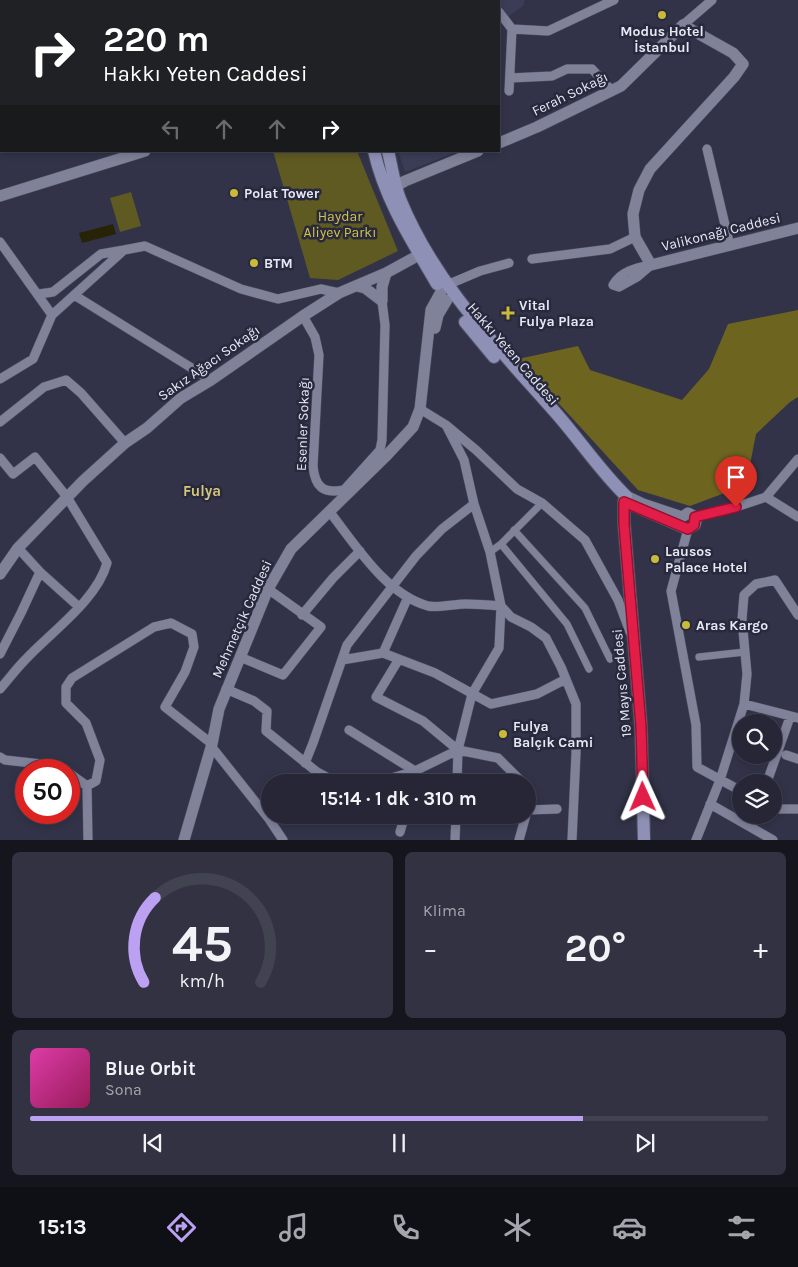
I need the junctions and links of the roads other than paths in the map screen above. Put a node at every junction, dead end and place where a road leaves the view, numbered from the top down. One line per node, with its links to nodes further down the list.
1 (614, 0): 3 (street)
2 (712, 0): 5 (street, Ferah Sokağı)
3 (602, 3): 6 (street)
4 (500, 13): 6 (street)
5 (683, 25): 9 (street, Ferah Sokağı); 19 (street)
6 (512, 29): 7 (street)
7 (510, 78): 8 (street); 9 (street)
8 (509, 91)
9 (612, 91): 10 (street, Ferah Sokağı)
10 (500, 143)
11 (707, 149): 21 (street)
12 (142, 152): 17 (street)
13 (374, 152): 16 (main road, Hakkı Yeten Caddesi)
14 (388, 152): 16 (main road, Hakkı Yeten Caddesi)
15 (475, 152): 16 (street)
16 (392, 189): 23 (main road, Hakkı Yeten Caddesi); 28 (main road, Hakkı Yeten Caddesi)
17 (0, 196)
18 (798, 228): 21 (street, Valikonağı Caddesi)
19 (635, 237): 21 (street, Valikonağı Caddesi); 24 (street)
20 (0, 242): 30 (street)
21 (730, 246)
22 (124, 250): 29 (street); 30 (street); 31 (street)
23 (419, 255): 26 (street, Sakız Ağacı Sokağı); 28 (main road, Hakkı Yeten Caddesi)
24 (532, 259)
25 (510, 263): 28 (street)
26 (386, 273): 27 (street, Sakız Ağacı Sokağı); 32 (street)
27 (357, 286): 29 (street, Sakız Ağacı Sokağı); 32 (street)
28 (445, 292): 37 (street, Mehmetçik Caddesi); 47 (main road, Hakkı Yeten Caddesi)
29 (339, 293): 34 (street, Sakız Ağacı Sokağı)
30 (39, 294): 33 (street)
31 (74, 295): 33 (street); 36 (street)
32 (382, 300): 41 (street)
33 (52, 315): 35 (street)
34 (303, 316): 36 (street, Sakız Ağacı Sokağı); 41 (street, Esenler Sokağı)
35 (0, 379)
36 (211, 380): 40 (street, Sakız Ağacı Sokağı)
37 (420, 409): 39 (street); 41 (street, Mehmetçik Caddesi)
38 (0, 422): 40 (street)
39 (446, 426): 48 (street); 49 (street)
40 (125, 443): 45 (street, Sakız Ağacı Sokağı)
41 (383, 453): 51 (street, Mehmetçik Caddesi)
42 (0, 458): 45 (street)
43 (798, 459): 46 (street)
44 (744, 482): 50 (street)
45 (67, 497): 57 (street, Sakız Ağacı Sokağı); 66 (street)
46 (766, 497): 50 (street); 53 (street)
47 (625, 499): 54 (street, Hakkı Yeten Caddesi); 69 (main road, 19 Mayıs Caddesi)
48 (542, 503): 55 (street); 69 (street)
49 (474, 504): 59 (street); 62 (street)
50 (736, 507): 52 (street)
51 (329, 511): 58 (street); 63 (street, Mehmetçik Caddesi)
52 (695, 517): 54 (street, Hakkı Yeten Caddesi)
53 (798, 517)
54 (685, 524): 100 (street)
55 (514, 530): 56 (street); 76 (street)
56 (501, 544): 59 (street); 78 (street)
57 (18, 548): 60 (street); 61 (street, Sakız Ağacı Sokağı)
58 (360, 551): 62 (street); 68 (street)
59 (490, 552): 65 (street)
60 (40, 572): 66 (street); 72 (street)
61 (0, 574)
62 (392, 587): 64 (street); 77 (street)
63 (268, 589): 68 (street); 74 (street, Mehmetçik Caddesi)
64 (408, 597): 65 (street); 71 (street)
65 (501, 606): 79 (street); 82 (street)
66 (79, 607): 80 (street)
67 (798, 614): 70 (street)
68 (302, 615): 74 (street)
69 (634, 651): 119 (main road, 19 Mayıs Caddesi)
70 (745, 652): 73 (street); 83 (street)
71 (383, 653): 75 (street); 77 (street)
72 (0, 654)
73 (699, 656)
74 (240, 657): 81 (street, Mehmetçik Caddesi)
75 (399, 659): 82 (street); 87 (street)
76 (610, 659)
77 (342, 660): 92 (street)
78 (589, 669)
79 (566, 680): 82 (street); 118 (street)
80 (0, 689)
81 (226, 689): 86 (street, Mehmetçik Caddesi); 92 (street)
82 (472, 694): 87 (street)
83 (744, 704): 84 (street); 100 (street)
84 (794, 718): 99 (street)
85 (349, 730): 93 (street)
86 (212, 745): 102 (street); 114 (street, Mehmetçik Caddesi); 115 (street)
87 (458, 750): 93 (street); 97 (street); 98 (street)
88 (786, 755): 90 (street)
89 (0, 757): 91 (street)
90 (798, 759)
91 (15, 761)
92 (304, 764): 94 (street)
93 (415, 771): 95 (street); 96 (street)
94 (321, 774)
95 (405, 774)
96 (415, 774)
97 (457, 774)
98 (514, 774)
99 (770, 774)
100 (720, 780): 103 (street); 104 (street)
101 (80, 781): 102 (street)
102 (87, 786): 113 (street)
103 (732, 786)
104 (710, 804): 120 (street); 121 (street)
105 (557, 809): 106 (street)
106 (536, 810)
107 (782, 810): 108 (street)
108 (798, 810)
109 (402, 824): 112 (street)
110 (456, 824): 116 (street)
111 (523, 824): 117 (street)
112 (400, 832)
113 (88, 840)
114 (184, 840)
115 (283, 840)
116 (455, 840)
117 (519, 840)
118 (572, 840)
119 (644, 840)
120 (696, 840)
121 (773, 840)

